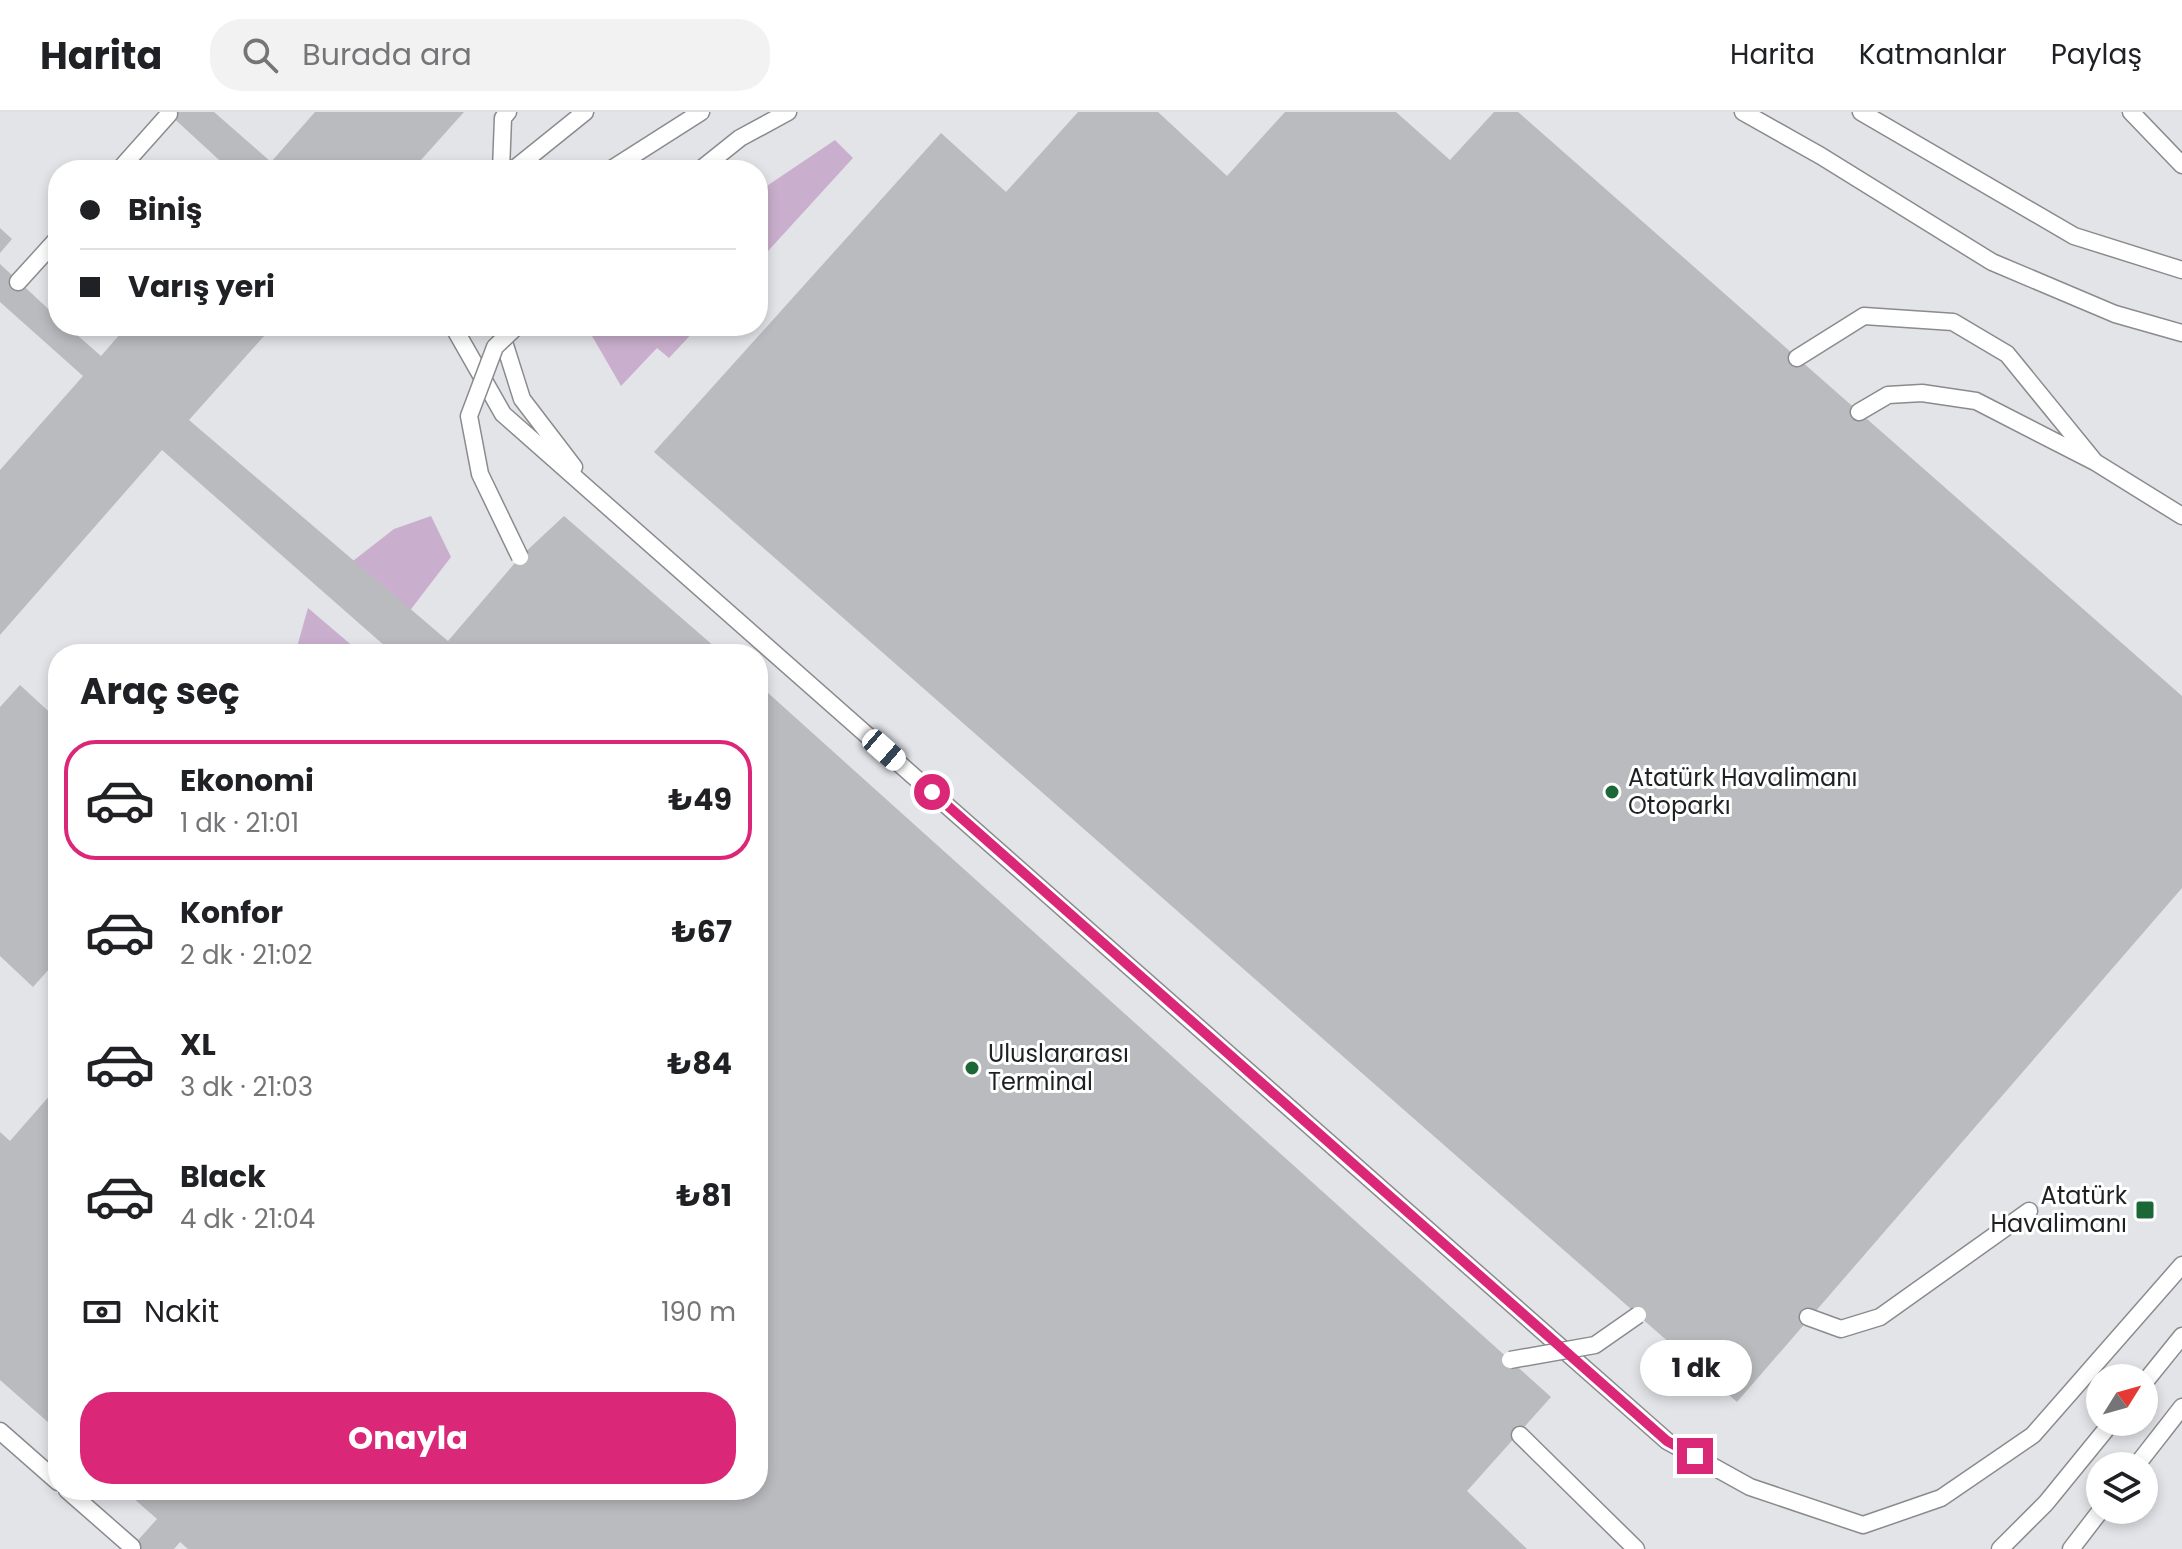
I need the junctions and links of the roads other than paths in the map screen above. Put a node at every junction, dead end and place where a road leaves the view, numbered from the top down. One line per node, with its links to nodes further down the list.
1 (508, 112): 10 (lane)
2 (585, 112): 11 (lane)
3 (701, 112): 12 (lane)
4 (788, 112): 13 (lane)
5 (1743, 112): 18 (lane)
6 (1861, 112): 16 (lane)
7 (2131, 112): 14 (lane)
8 (169, 114): 9 (lane)
9 (128, 160)
10 (501, 160)
11 (525, 160)
12 (626, 160)
13 (712, 160)
14 (2182, 165)
15 (48, 249): 17 (lane)
16 (2182, 270)
17 (18, 282)
18 (2182, 333)
19 (459, 336): 25 (lane)
20 (502, 336): 25 (lane)
21 (507, 336): 27 (lane, bridge)
22 (1797, 358): 24 (lane)
23 (1859, 412): 24 (lane)
24 (2095, 462): 26 (lane)
25 (599, 499): 28 (lane)
26 (2182, 516)
27 (520, 557)
28 (763, 644)
29 (768, 648): 31 (lane)
30 (2029, 1211): 33 (lane)
31 (2182, 1265)
32 (1638, 1315): 35 (lane, bridge)
33 (1808, 1317)
34 (2182, 1336): 36 (lane)
35 (1510, 1360)
36 (2158, 1366)
37 (2182, 1407): 41 (lane)
38 (0, 1431): 42 (lane)
39 (1520, 1435): 46 (lane)
40 (2101, 1436): 47 (lane)
41 (2147, 1452)
42 (48, 1473)
43 (78, 1500): 45 (lane)
44 (2090, 1524): 48 (lane)
45 (132, 1547)
46 (1636, 1549)
47 (2000, 1549)
48 (2071, 1549)

